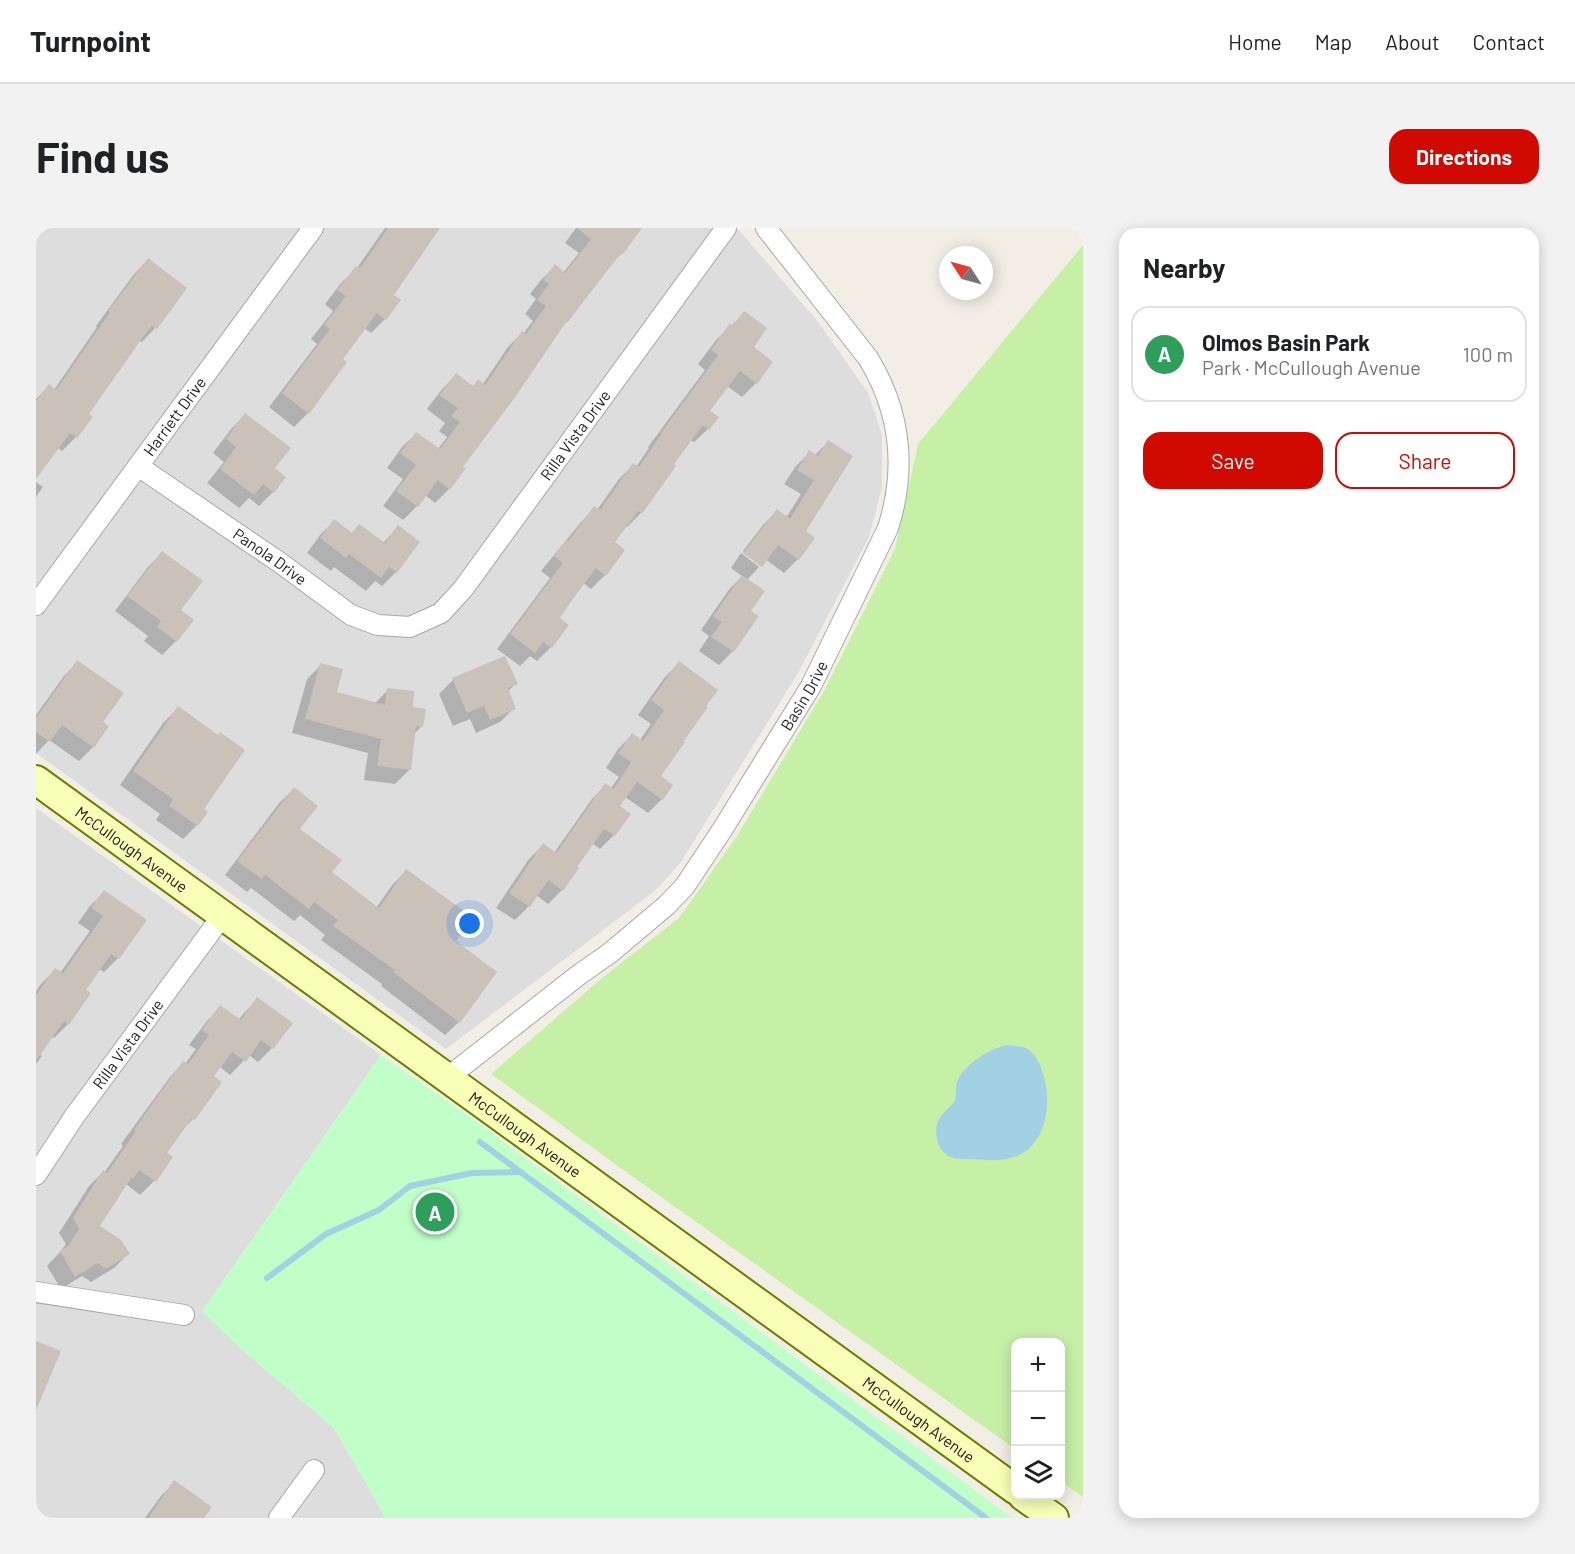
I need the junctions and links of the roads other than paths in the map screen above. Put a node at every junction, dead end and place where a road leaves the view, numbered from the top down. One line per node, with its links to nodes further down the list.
1 (313, 228): 4 (street, Harriett Drive)
2 (726, 228): 6 (street, Rilla Vista Drive)
3 (766, 228): 9 (street, Basin Drive)
4 (138, 466): 5 (street, Harriett Drive); 6 (street, Panola Drive)
5 (36, 605)
6 (410, 627)
7 (36, 780): 8 (main road, McCullough Avenue)
8 (223, 915): 9 (main road, McCullough Avenue); 10 (street, Rilla Vista Drive)
9 (447, 1078): 14 (main road, McCullough Avenue)
10 (36, 1175)
11 (36, 1292): 12 (street)
12 (184, 1315)
13 (314, 1470): 16 (street)
14 (1011, 1486)
15 (1029, 1500): 17 (main road)
16 (279, 1518)
17 (1054, 1518)

